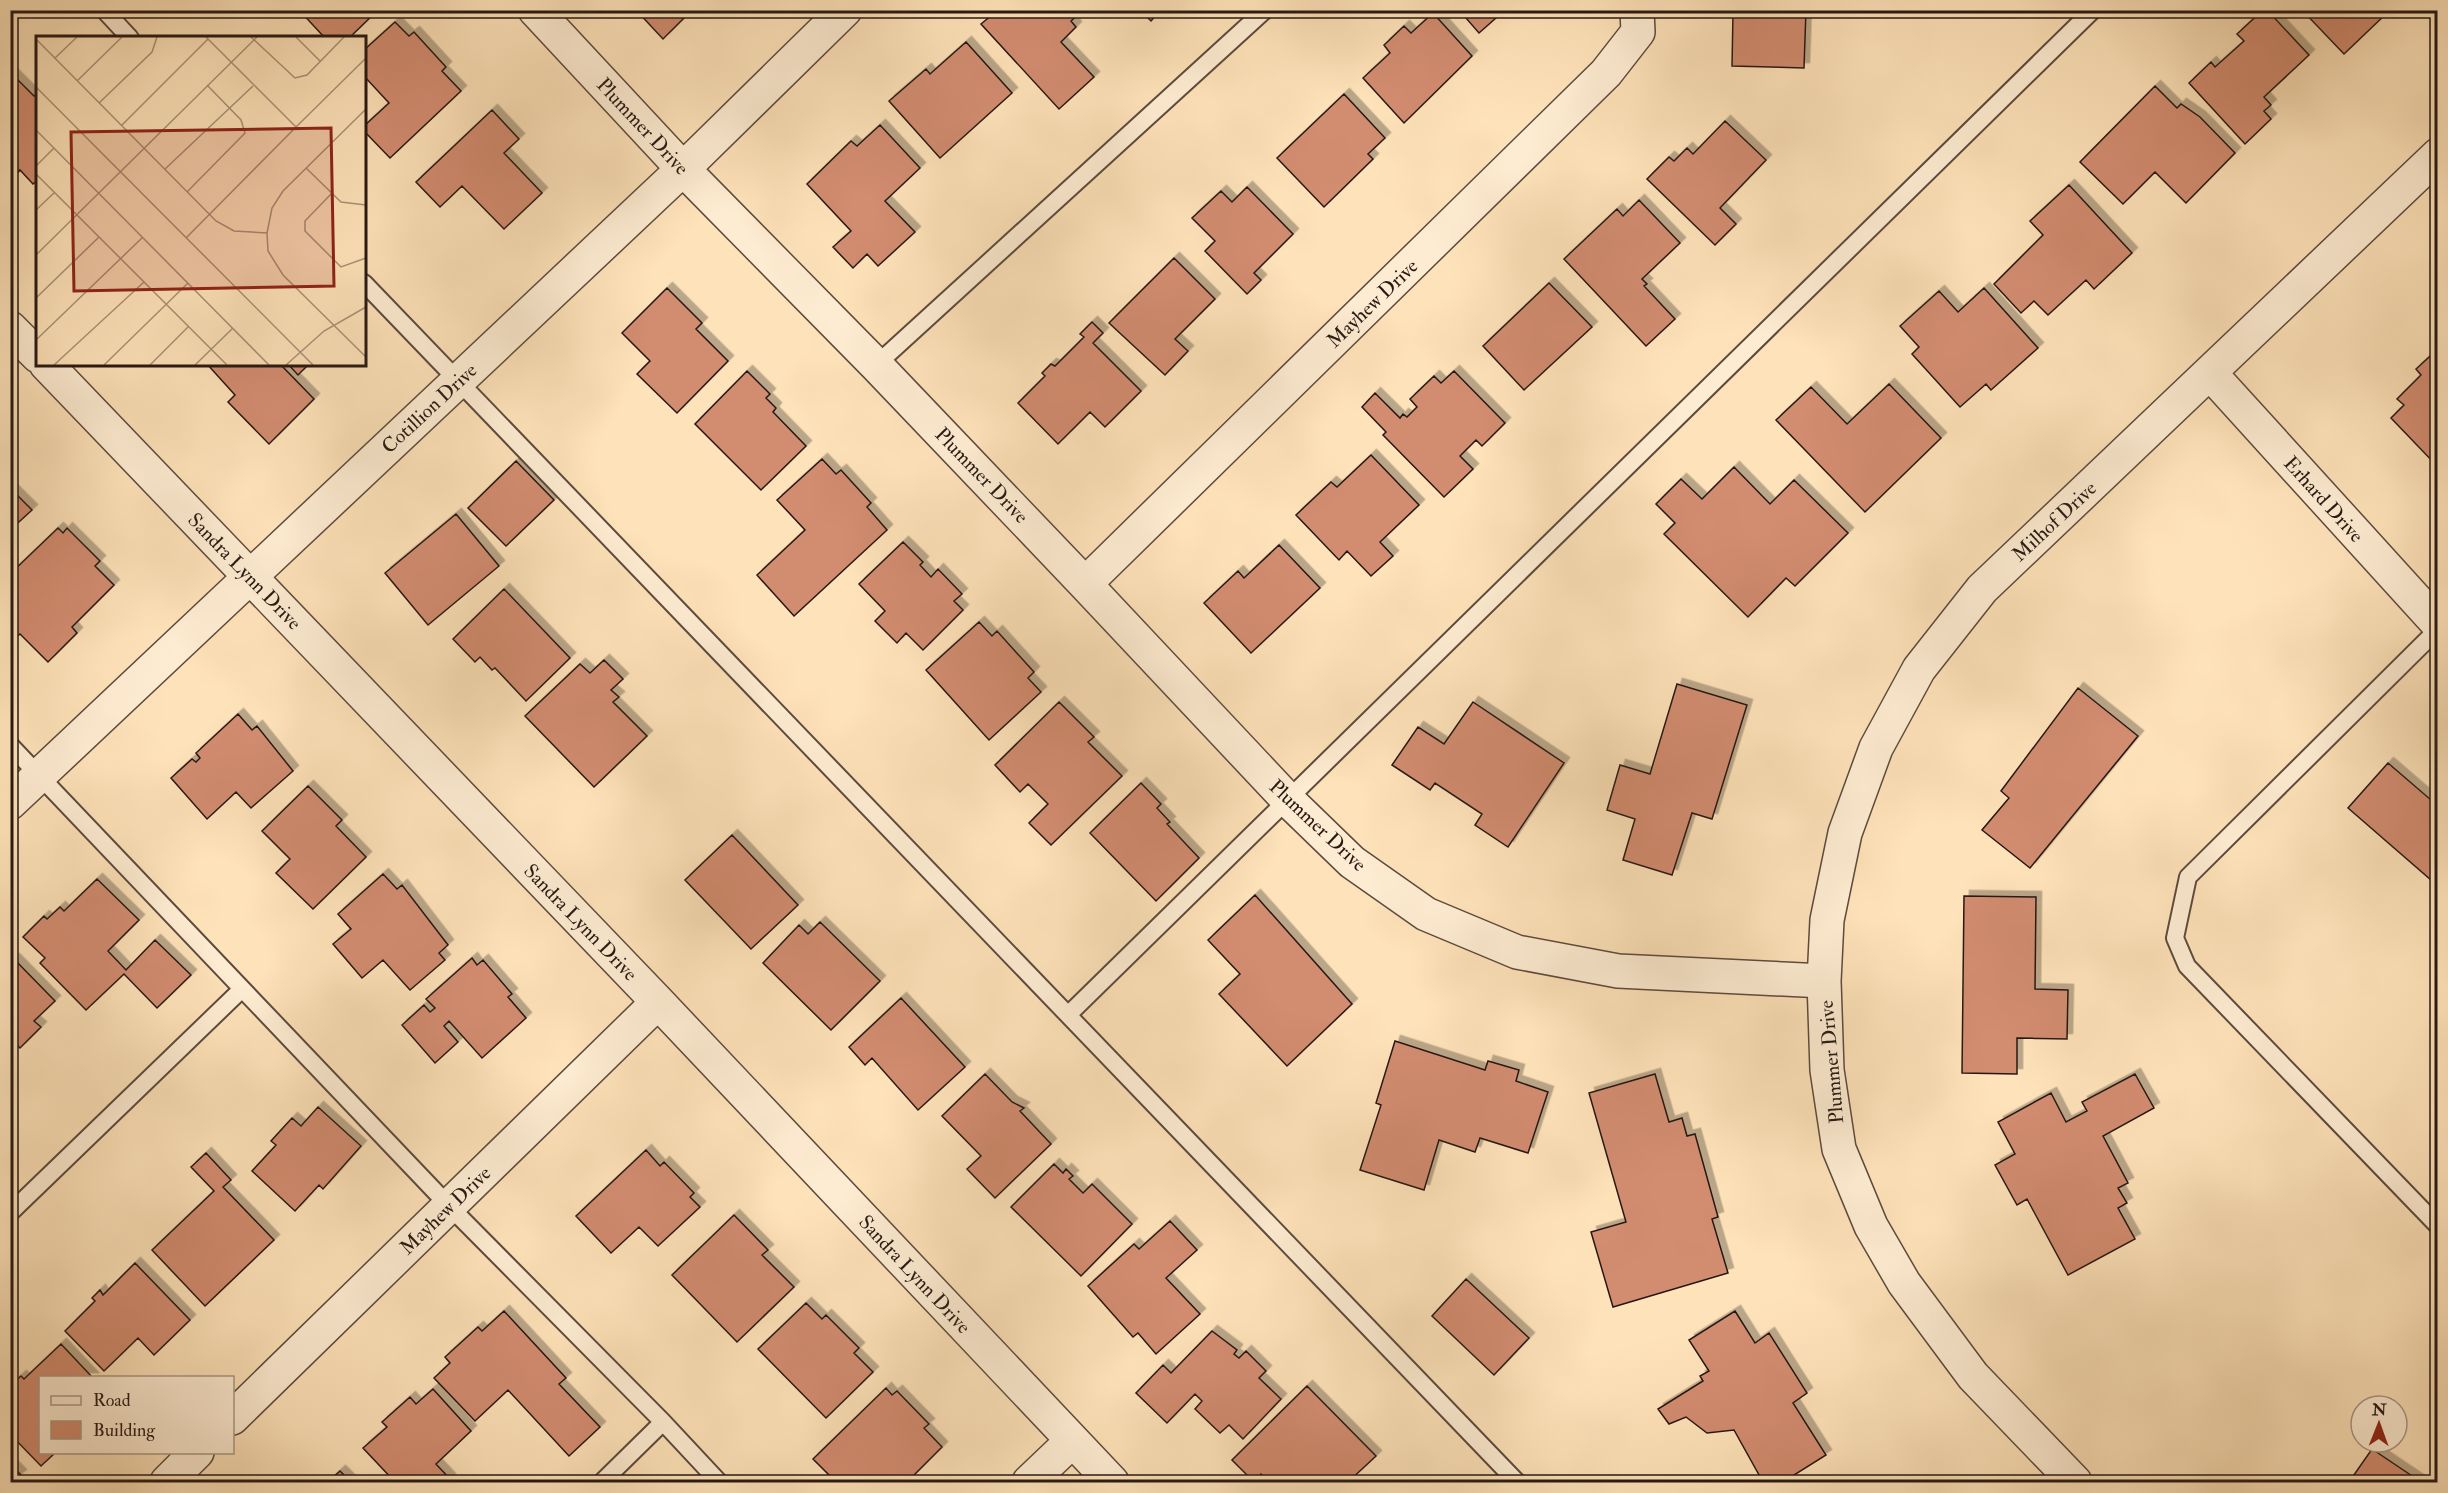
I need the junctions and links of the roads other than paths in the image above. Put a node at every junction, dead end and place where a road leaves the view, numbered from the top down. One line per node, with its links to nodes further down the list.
1 (104, 10): 7 (lane)
2 (535, 10): 9 (street, Plummer Drive)
3 (845, 10): 9 (street, Cotillion Drive)
4 (1265, 10): 13 (lane)
5 (1637, 10): 18 (street, Mayhew Drive)
6 (2093, 10): 23 (lane)
7 (128, 36)
8 (2438, 155): 15 (street, Milhof Drive)
9 (683, 169): 13 (street, Plummer Drive); 16 (street, Cotillion Drive)
10 (366, 285): 16 (lane)
11 (10, 328): 12 (street)
12 (36, 354)
13 (876, 365): 18 (street, Plummer Drive)
14 (48, 366): 17 (street, Sandra Lynn Drive)
15 (2210, 374): 19 (street, Erhard Drive); 25 (street, Milhof Drive)
16 (458, 381): 17 (street, Cotillion Drive); 28 (lane)
17 (251, 576): 22 (street, Cotillion Drive); 27 (street, Sandra Lynn Drive)
18 (1085, 584): 23 (street, Plummer Drive)
19 (2438, 624)
20 (2438, 629): 31 (lane)
21 (10, 745): 22 (lane)
22 (39, 775): 24 (street, Cotillion Drive); 26 (lane)
23 (1289, 801): 25 (street, Plummer Drive); 28 (lane)
24 (10, 802)
25 (1824, 981): 42 (street, Plummer Drive)
26 (242, 989): 29 (lane); 30 (lane)
27 (658, 1002): 29 (street, Mayhew Drive); 34 (street, Sandra Lynn Drive)
28 (1068, 1015): 41 (lane)
29 (449, 1206): 32 (street, Mayhew Drive); 33 (lane)
30 (10, 1213)
31 (2438, 1226)
32 (234, 1416)
33 (663, 1422): 37 (lane); 38 (lane)
34 (1072, 1441): 39 (street); 40 (street, Sandra Lynn Drive)
35 (195, 1454): 36 (street)
36 (166, 1482)
37 (602, 1482)
38 (719, 1482)
39 (1029, 1482)
40 (1113, 1482)
41 (1517, 1482)
42 (2075, 1482)

